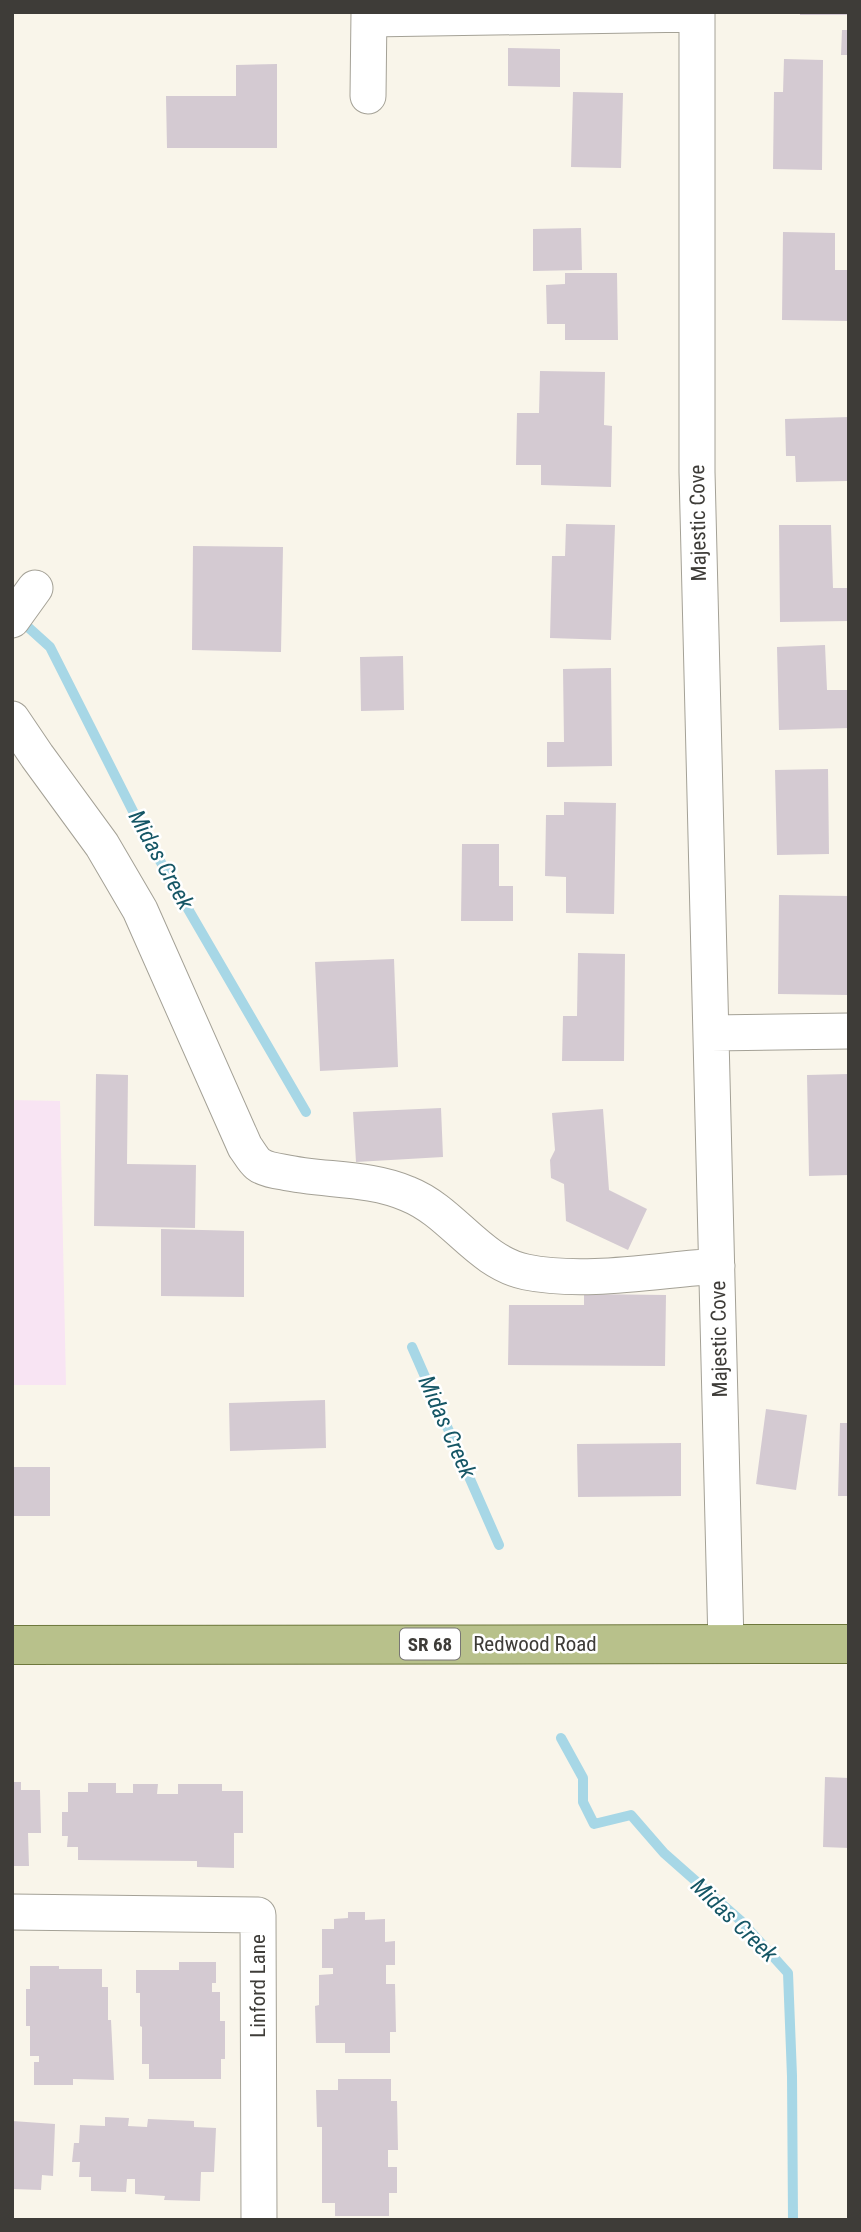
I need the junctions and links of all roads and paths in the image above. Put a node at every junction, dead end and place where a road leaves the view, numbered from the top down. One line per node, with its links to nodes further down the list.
1 (697, 13): 2 (street); 8 (street, Majestic Cove)
2 (369, 15): 3 (street)
3 (368, 96)
4 (35, 588): 5 (street)
5 (12, 620)
6 (12, 719): 9 (street)
7 (849, 1031): 8 (street)
8 (711, 1033): 9 (street, Majestic Cove)
9 (717, 1266): 10 (street, Majestic Cove)
10 (726, 1644): 11 (main road, Redwood Road / SR 68); 12 (main road, Redwood Road / SR 68)
11 (849, 1644)
12 (12, 1645)
13 (12, 1912): 14 (street, Linford Lane)
14 (259, 2220)

